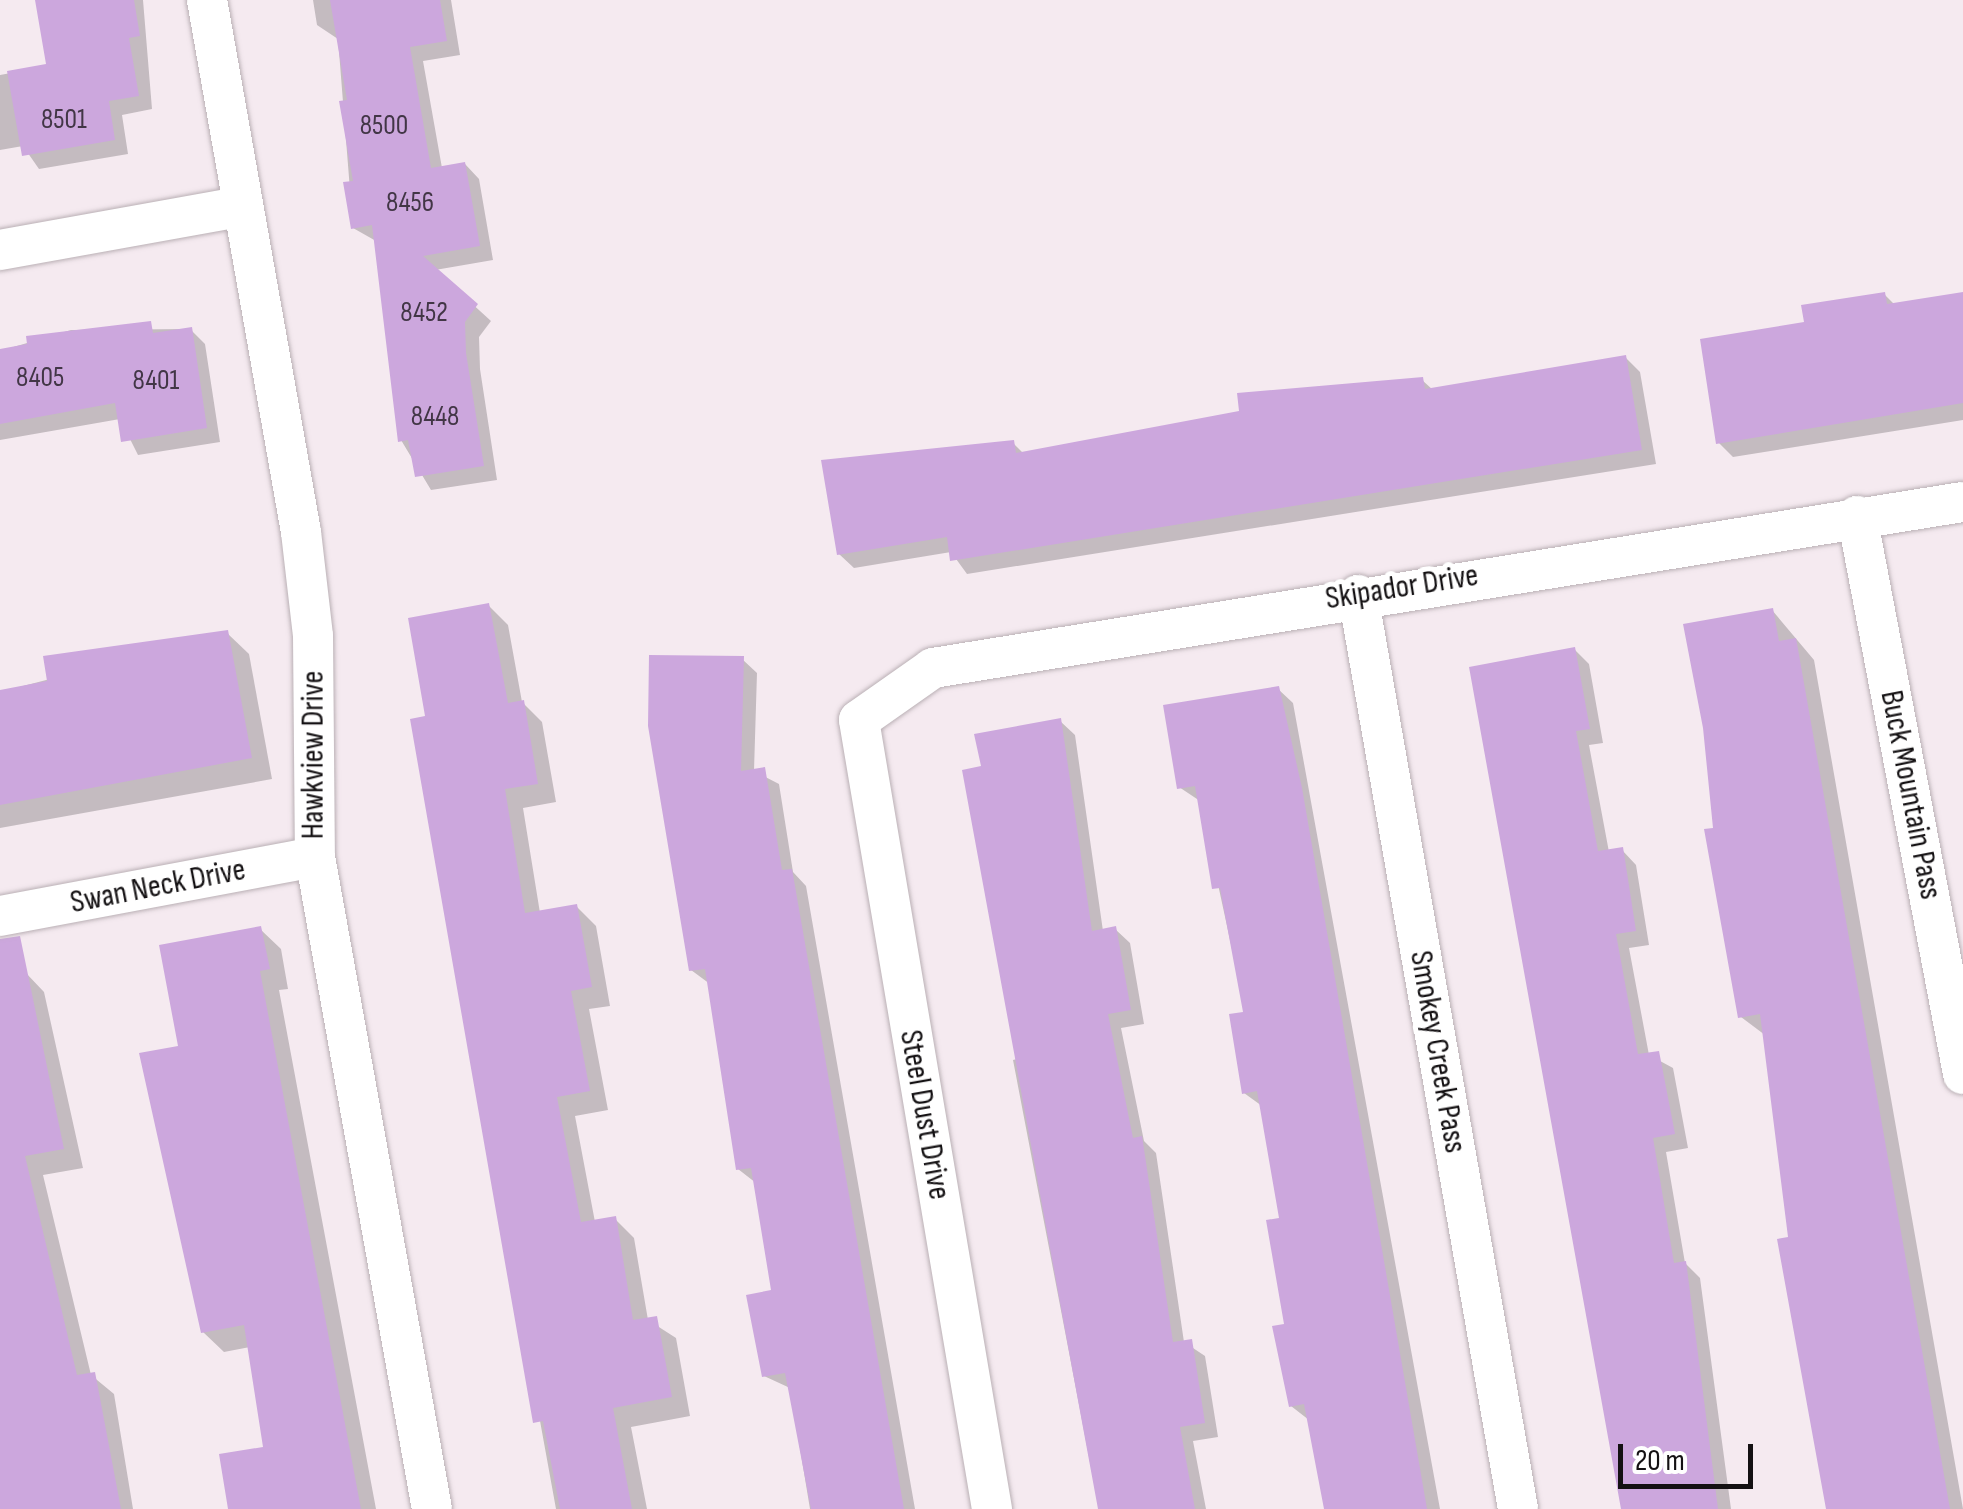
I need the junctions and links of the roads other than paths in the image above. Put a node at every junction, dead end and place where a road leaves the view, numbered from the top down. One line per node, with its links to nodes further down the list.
1 (207, 0): 2 (street, Hawkview Drive)
2 (240, 208): 3 (street); 8 (street, Hawkview Drive)
3 (0, 250)
4 (1963, 502): 5 (street, Skipador Drive)
5 (1857, 516): 6 (street, Skipador Drive); 10 (street, Buck Mountain Pass)
6 (1358, 595): 7 (street, Skipador Drive); 13 (street, Smokey Creek Pass)
7 (858, 720): 12 (street, Steel Dust Drive)
8 (315, 857): 9 (street, Swan Neck Drive); 11 (street, Hawkview Drive)
9 (0, 916)
10 (1963, 1074)
11 (432, 1509)
12 (992, 1509)
13 (1518, 1509)

